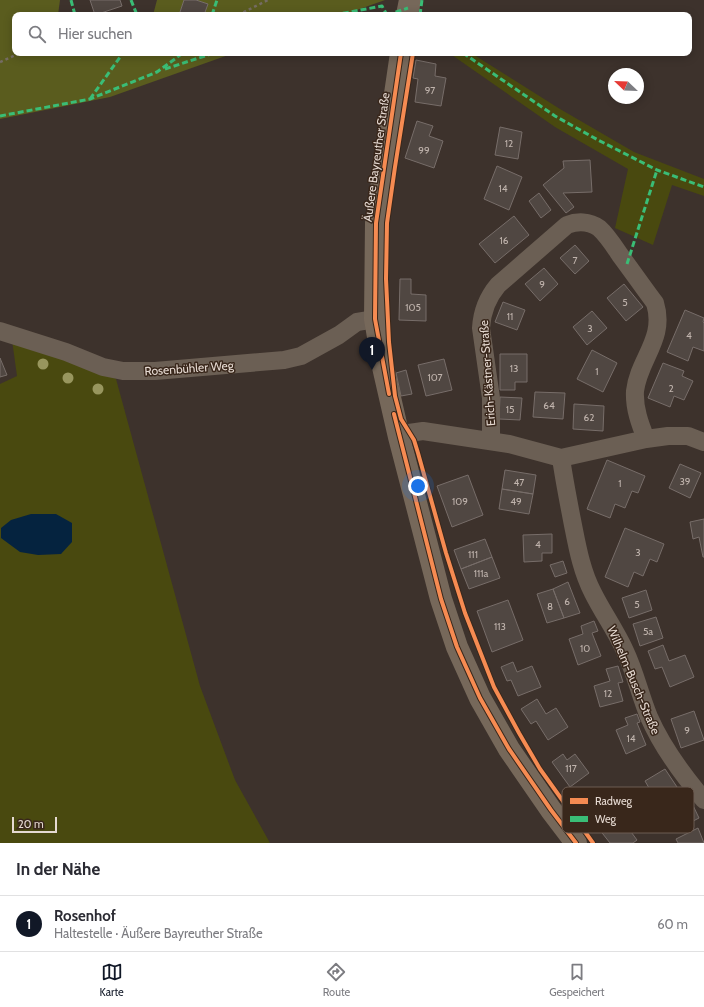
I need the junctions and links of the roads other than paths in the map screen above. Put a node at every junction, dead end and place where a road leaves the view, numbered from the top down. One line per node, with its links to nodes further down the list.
1 (410, 0): 2 (street)
2 (408, 12)
3 (401, 56): 4 (street, Äußere Bayreuther Straße)
4 (375, 319): 5 (street, Rosenbühler Weg); 6 (street, Äußere Bayreuther Straße)
5 (0, 331)
6 (399, 437): 8 (street); 14 (street, Äußere Bayreuther Straße)
7 (646, 439): 8 (street, Erich-Kästner-Straße); 9 (street); 10 (street)
8 (491, 441): 10 (street)
9 (704, 442)
10 (561, 458): 12 (street, Wilhelm-Busch-Straße)
11 (694, 787): 13 (street, Wilhelm-Busch-Straße)
12 (694, 787)
13 (704, 800)
14 (562, 825)
15 (568, 833): 16 (street, Äußere Bayreuther Straße)
16 (576, 843)

